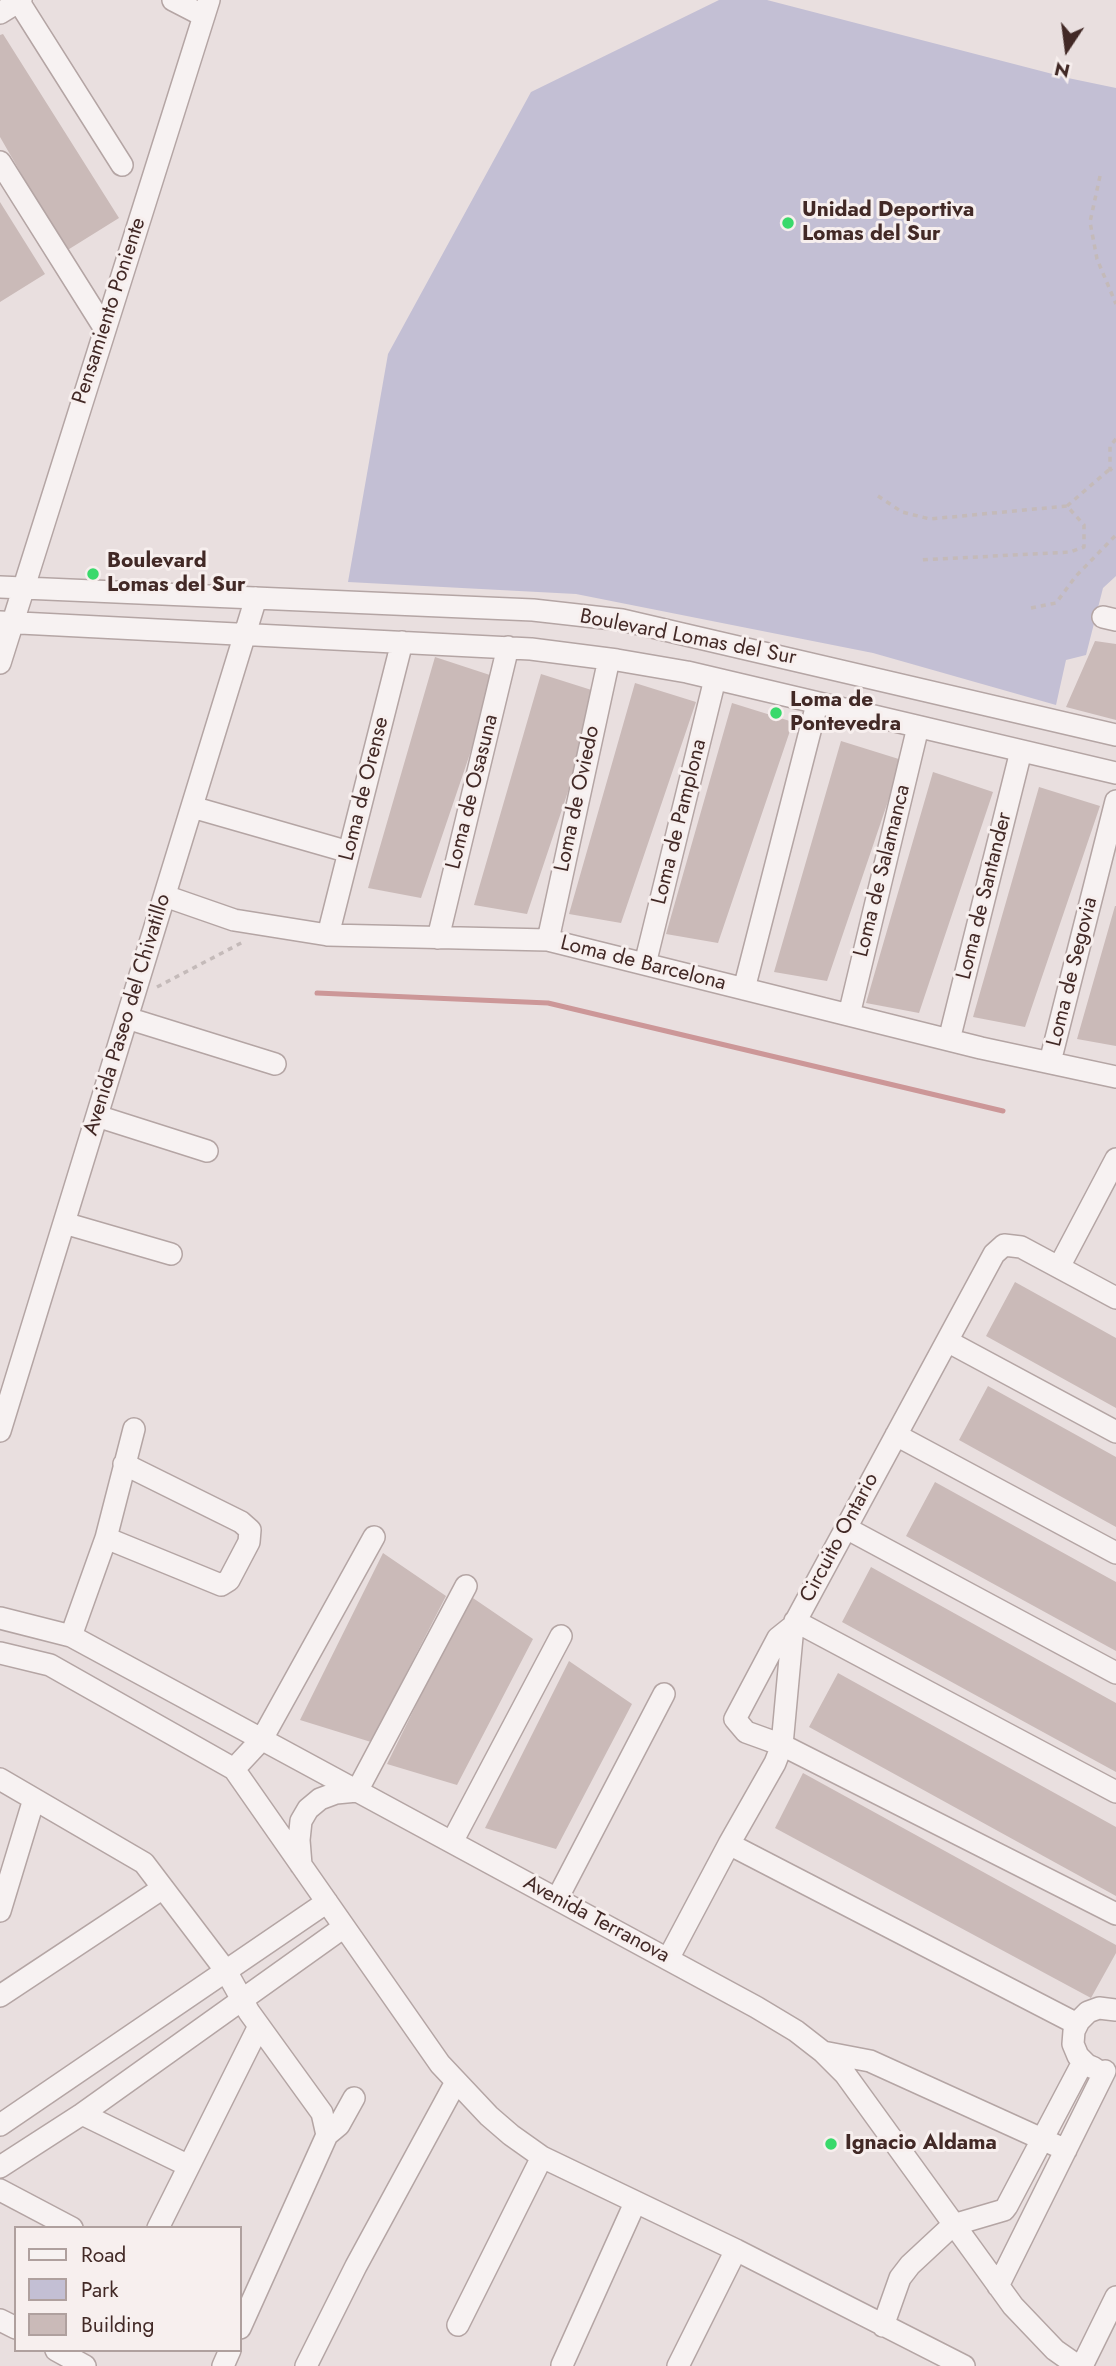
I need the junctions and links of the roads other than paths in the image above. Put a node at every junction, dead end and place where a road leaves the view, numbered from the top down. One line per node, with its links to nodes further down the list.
1 (173, 0): 3 (street)
2 (20, 1): 4 (street); 6 (street)
3 (206, 8): 7 (street, Pensamiento Poniente)
4 (0, 13)
5 (0, 162): 7 (street)
6 (122, 165)
7 (105, 329): 9 (street, Pensamiento Poniente)
8 (0, 587): 9 (street, Boulevard Lomas del Sur)
9 (23, 587): 10 (street, Boulevard Lomas del Sur); 11 (street, Pensamiento Poniente)
10 (256, 598): 12 (street, Avenida Paseo del Chivatillo); 17 (street, Boulevard Lomas del Sur)
11 (6, 623): 12 (street, Boulevard Lomas del Sur); 16 (street)
12 (246, 634): 13 (street, Boulevard Lomas del Sur); 26 (street, Avenida Paseo del Chivatillo)
13 (402, 642): 14 (street, Boulevard Lomas del Sur); 27 (street, Loma de Orense)
14 (508, 647): 15 (street, Boulevard Lomas del Sur); 30 (street, Loma de Osasuna)
15 (609, 659): 18 (street, Boulevard Lomas del Sur); 31 (street, Loma de Oviedo)
16 (0, 663)
17 (875, 678): 20 (street); 22 (street, Boulevard Lomas del Sur)
18 (715, 679): 19 (street, Boulevard Lomas del Sur); 32 (street, Loma de Pamplona)
19 (817, 704): 20 (street, Boulevard Lomas del Sur); 33 (street)
20 (867, 715): 21 (street, Boulevard Lomas del Sur)
21 (918, 727): 23 (street, Boulevard Lomas del Sur); 35 (street, Loma de Salamanca)
22 (1116, 735)
23 (1021, 751): 24 (street, Boulevard Lomas del Sur); 36 (street, Loma de Santander)
24 (1116, 773)
25 (1116, 801): 37 (street, Loma de Segovia)
26 (192, 807): 27 (street); 28 (street, Avenida Paseo del Chivatillo)
27 (349, 852): 29 (street, Loma de Orense)
28 (165, 896): 29 (street, Loma de Barcelona); 34 (street, Avenida Paseo del Chivatillo)
29 (328, 935): 30 (street, Loma de Barcelona)
30 (438, 938): 31 (street, Loma de Barcelona)
31 (548, 940): 32 (street, Loma de Barcelona)
32 (645, 964): 33 (street, Loma de Barcelona)
33 (744, 989): 35 (street, Loma de Barcelona)
34 (130, 1009): 38 (street); 40 (street, Avenida Paseo del Chivatillo)
35 (849, 1015): 36 (street, Loma de Barcelona)
36 (949, 1040): 37 (street, Loma de Barcelona)
37 (1050, 1062): 39 (street, Loma de Barcelona)
38 (275, 1064)
39 (1116, 1077)
40 (97, 1116): 41 (street); 43 (street, Avenida Paseo del Chivatillo)
41 (207, 1151)
42 (1116, 1159): 45 (street)
43 (64, 1223): 44 (street); 49 (street, Avenida Paseo del Chivatillo)
44 (171, 1254)
45 (1059, 1267): 46 (street, Circuito Ontario); 47 (street, Circuito Ontario)
46 (1116, 1298)
47 (947, 1341): 50 (street); 51 (street, Circuito Ontario)
48 (134, 1429): 52 (street)
49 (0, 1431)
50 (1116, 1432)
51 (896, 1435): 53 (street, Circuito Ontario); 56 (street)
52 (124, 1464): 55 (street); 55 (street)
53 (846, 1528): 59 (street, Circuito Ontario); 63 (street)
54 (374, 1537): 65 (street)
55 (106, 1538): 60 (street)
56 (1116, 1553)
57 (466, 1586): 69 (street)
58 (0, 1618): 60 (street, Avenida Terranova)
59 (794, 1623): 66 (street, Circuito Ontario); 66 (street); 70 (street)
60 (71, 1636): 65 (street, Avenida Terranova)
61 (561, 1636): 72 (street)
62 (0, 1653): 67 (street)
63 (1116, 1673)
64 (664, 1694): 76 (street)
65 (262, 1740): 67 (street); 69 (street, Avenida Terranova)
66 (782, 1745): 73 (street, Circuito Ontario); 79 (street)
67 (234, 1769): 74 (street)
68 (0, 1779): 71 (street)
69 (357, 1791): 72 (street, Avenida Terranova); 74 (street)
70 (1116, 1792)
71 (34, 1799): 75 (street); 78 (street)
72 (452, 1842): 76 (street, Avenida Terranova)
73 (729, 1844): 81 (street, Circuito Ontario); 86 (street)
74 (301, 1865): 77 (street)
75 (163, 1888): 82 (street); 83 (street)
76 (557, 1899): 81 (street, Avenida Terranova)
77 (327, 1902): 80 (street); 82 (street)
78 (0, 1911)
79 (1116, 1914)
80 (344, 1927): 84 (street); 91 (street)
81 (668, 1959): 88 (street, Avenida Terranova)
82 (226, 1971): 84 (street); 94 (street)
83 (0, 1996)
84 (242, 1999): 87 (street); 93 (street)
85 (1116, 2010): 86 (street)
86 (1077, 2024): 89 (street)
87 (259, 2026): 95 (street); 99 (street)
88 (823, 2052): 96 (street); 103 (street, Avenida Terranova)
89 (1083, 2062): 90 (street); 96 (street)
90 (1111, 2070): 97 (street)
91 (456, 2082): 98 (street); 116 (street)
92 (354, 2098): 95 (street)
93 (82, 2114): 99 (street); 100 (street)
94 (0, 2125)
95 (327, 2135): 109 (street)
96 (1043, 2139): 97 (street); 103 (street)
97 (1066, 2150): 107 (street)
98 (542, 2157): 102 (street); 110 (street)
99 (189, 2166): 105 (street)
100 (0, 2167)
101 (0, 2190): 104 (street)
102 (635, 2203): 106 (street); 114 (street)
103 (953, 2225): 107 (street, Avenida Terranova); 111 (street)
104 (68, 2226)
105 (159, 2226)
106 (736, 2250): 111 (street); 117 (street)
107 (998, 2286): 119 (street, Avenida Terranova)
108 (1116, 2297): 119 (street)
109 (242, 2318)
110 (458, 2325)
111 (883, 2326): 113 (street)
112 (60, 2352): 115 (street)
113 (945, 2361): 118 (street)
114 (562, 2365)
115 (85, 2366)
116 (306, 2366)
117 (678, 2366)
118 (964, 2366)
119 (1080, 2366)

